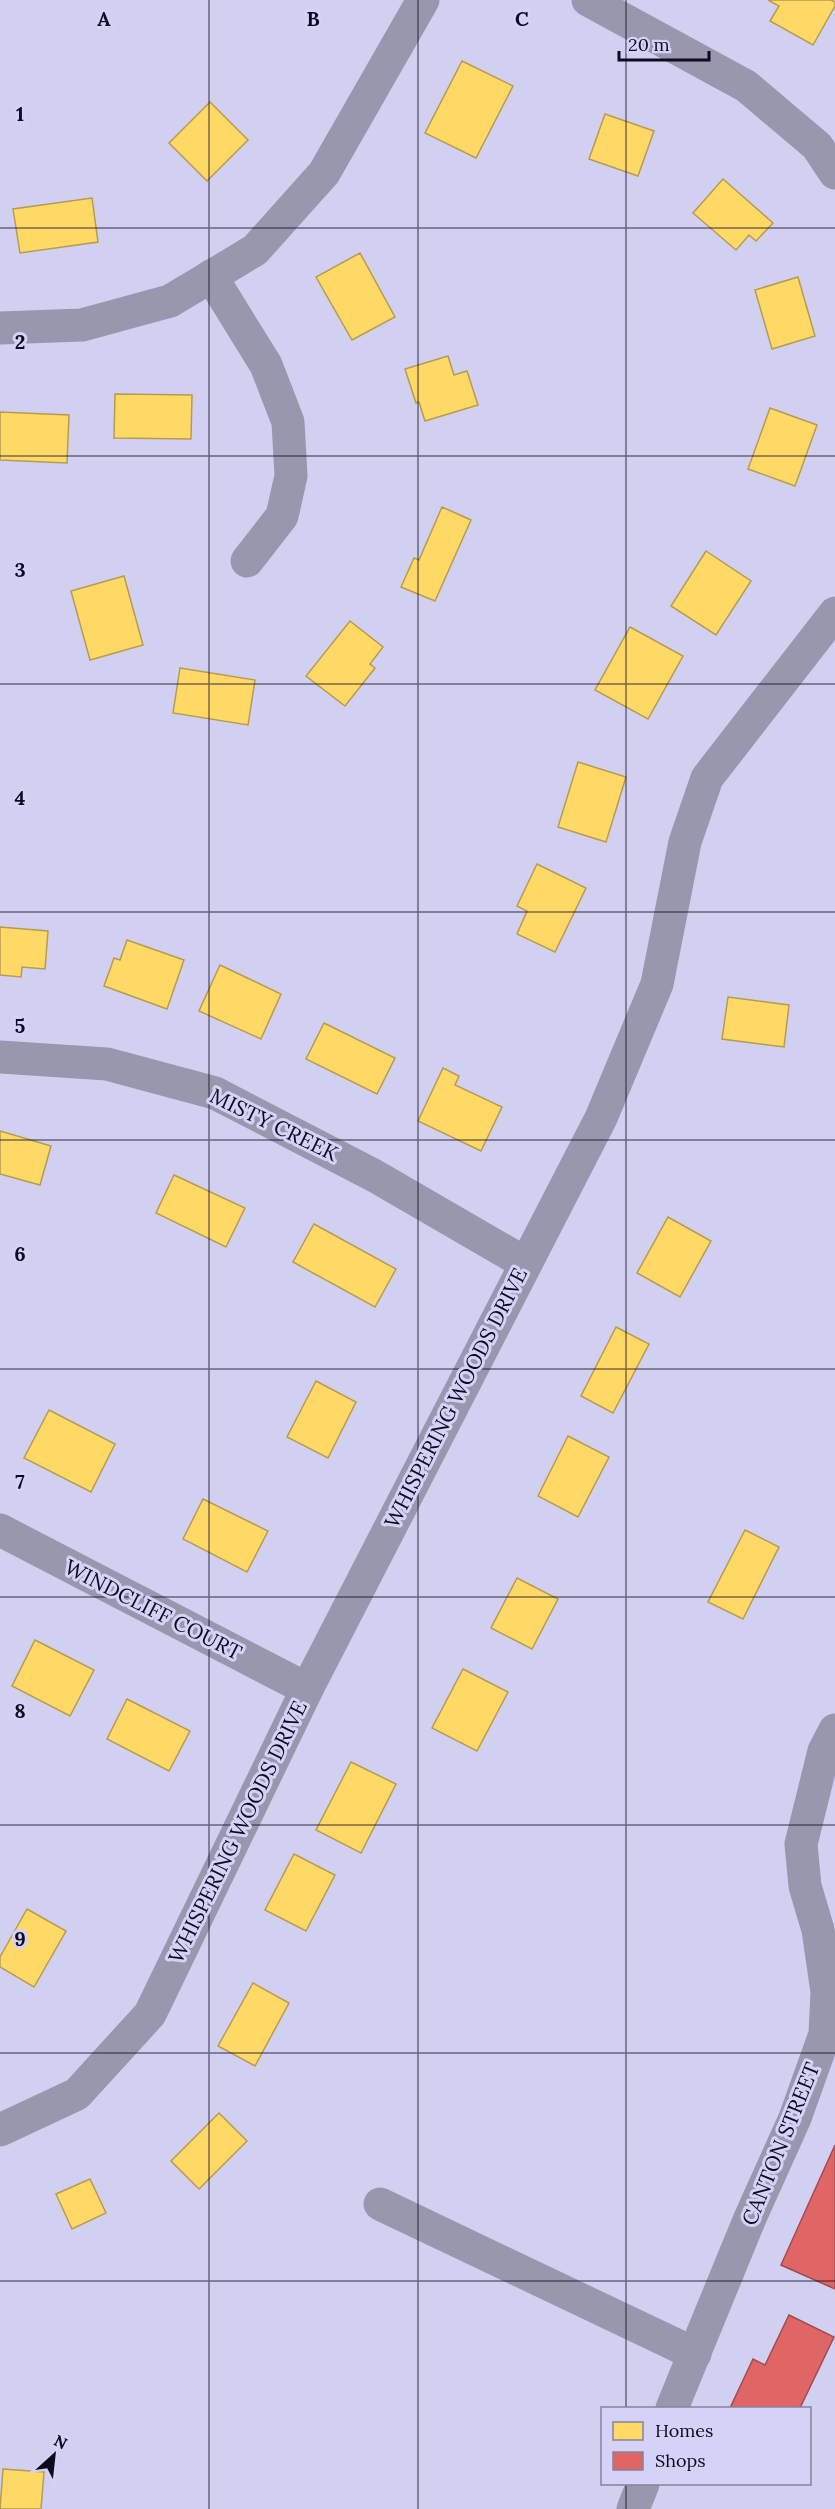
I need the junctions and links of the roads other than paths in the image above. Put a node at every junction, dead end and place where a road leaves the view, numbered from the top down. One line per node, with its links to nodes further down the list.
1 (423, 0): 4 (street)
2 (588, 0): 3 (street)
3 (835, 173)
4 (211, 276): 5 (street); 6 (street)
5 (0, 328)
6 (247, 561)
7 (835, 613): 9 (street, WHISPERING WOODS DRIVE)
8 (0, 1058): 9 (street, MISTY CREEK)
9 (525, 1263): 11 (street, WHISPERING WOODS DRIVE)
10 (0, 1530): 11 (street, WINDCLIFF COURT)
11 (307, 1689): 13 (street, WHISPERING WOODS DRIVE)
12 (835, 1730): 15 (street, CANTON STREET)
13 (0, 2130)
14 (380, 2204): 15 (street)
15 (695, 2354): 16 (street, CANTON STREET)
16 (673, 2407)
17 (643, 2485): 18 (street)
18 (633, 2509)

